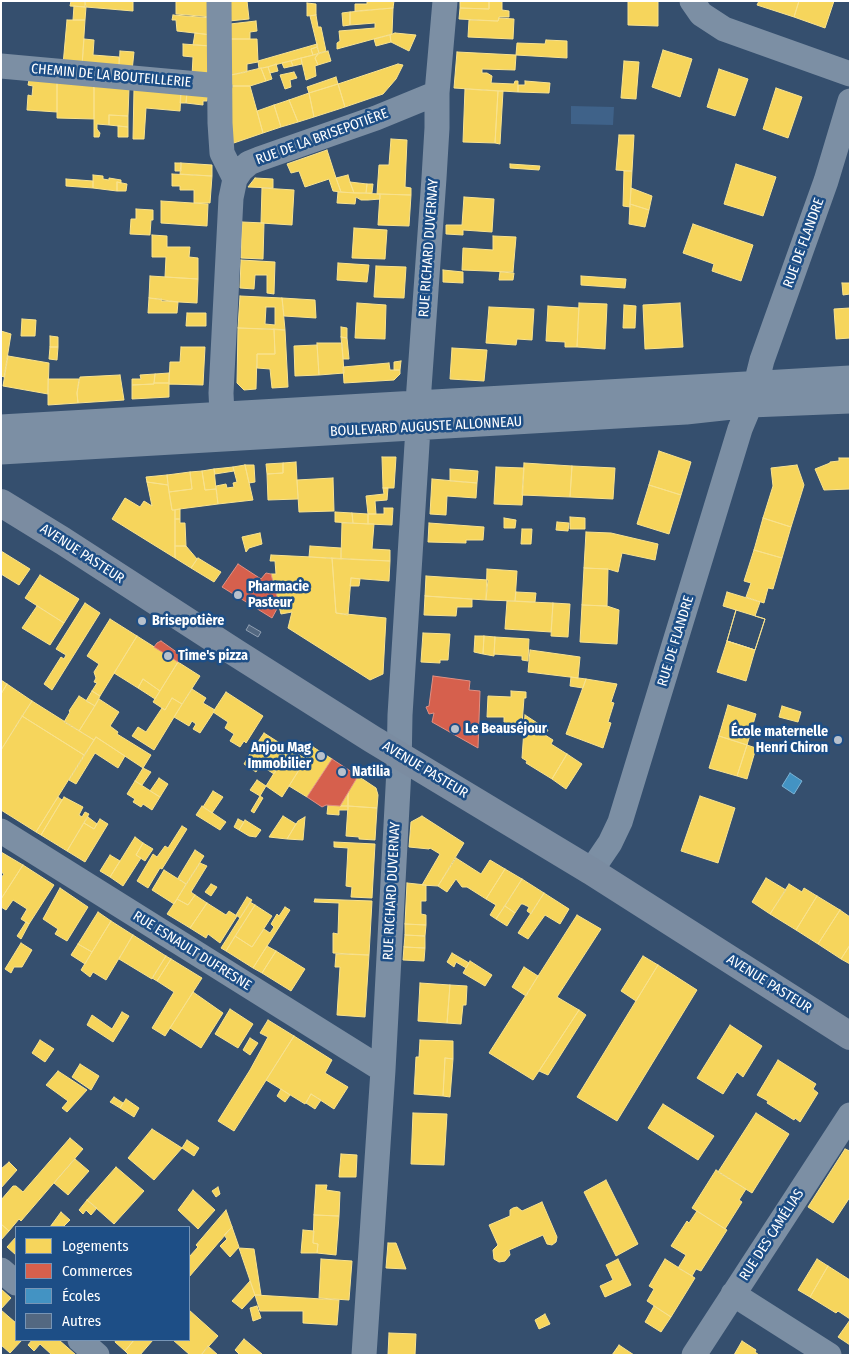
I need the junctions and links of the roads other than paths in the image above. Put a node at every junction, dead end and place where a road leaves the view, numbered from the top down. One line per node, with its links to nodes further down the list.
1 (219, 1): 6 (street)
2 (445, 1): 7 (street)
3 (692, 1): 5 (street)
4 (1, 66): 6 (street, CHEMIN DE LA BOUTEILLERIE)
5 (850, 74)
6 (220, 86): 9 (street)
7 (437, 93): 9 (street, RUE DE LA BRISEPOTIÈRE); 13 (street, RUE RICHARD DUVERNAY)
8 (850, 101): 11 (street, RUE DE FLANDRE)
9 (235, 179): 14 (street)
10 (850, 378): 11 (street)
11 (753, 394): 12 (street, BOULEVARD AUGUSTE ALLONNEAU); 13 (street); 16 (street, BOULEVARD AUGUSTE ALLONNEAU); 21 (street, RUE DE FLANDRE)
12 (850, 401)
13 (418, 402): 14 (street)
14 (222, 415): 15 (street)
15 (1, 427)
16 (418, 428): 17 (street, BOULEVARD AUGUSTE ALLONNEAU); 19 (street, RUE RICHARD DUVERNAY)
17 (1, 452)
18 (1, 503): 19 (main road, AVENUE PASTEUR)
19 (399, 754): 21 (main road, AVENUE PASTEUR); 23 (street, RUE RICHARD DUVERNAY)
20 (1, 831): 23 (street, RUE ESNAULT DUFRESNE)
21 (591, 871): 22 (main road, AVENUE PASTEUR)
22 (850, 1036)
23 (383, 1070): 30 (street, RUE RICHARD DUVERNAY)
24 (850, 1115): 27 (street, RUE DES CAMÉLIAS)
25 (1, 1270): 26 (street)
26 (15, 1282)
27 (733, 1294): 31 (street, RUE DES CAMÉLIAS); 32 (street)
28 (81, 1341): 29 (street)
29 (97, 1355)
30 (364, 1355)
31 (694, 1355)
32 (829, 1355)

